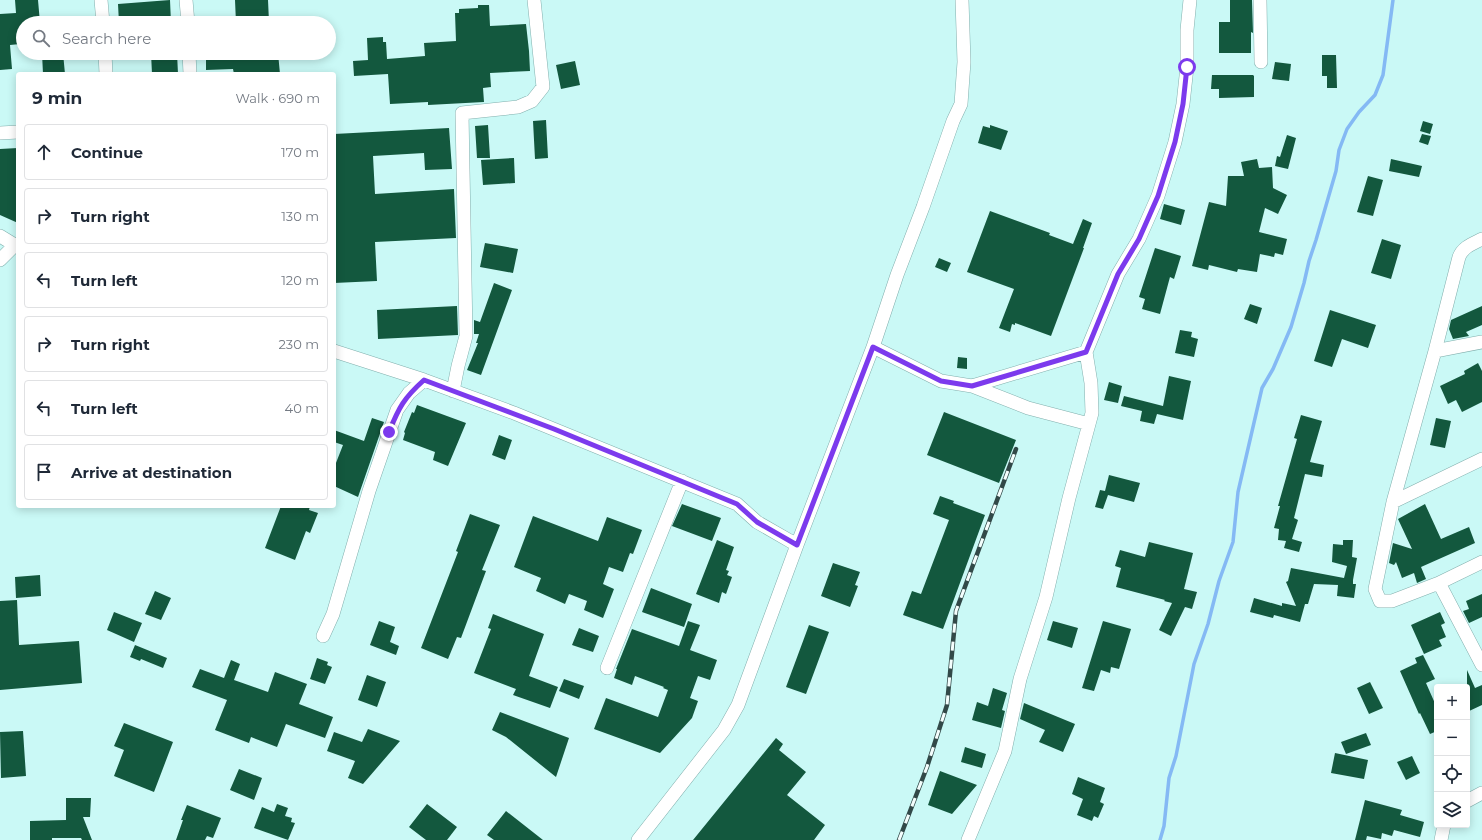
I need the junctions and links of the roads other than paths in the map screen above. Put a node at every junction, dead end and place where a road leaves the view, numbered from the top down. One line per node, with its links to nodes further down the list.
1 (101, 0): 7 (street)
2 (186, 0): 8 (street)
3 (534, 0): 27 (street)
4 (962, 0): 21 (street)
5 (1190, 0): 24 (street)
6 (1260, 0): 11 (street)
7 (102, 16)
8 (187, 16)
9 (105, 60): 12 (street)
10 (189, 60): 13 (street)
11 (1261, 62)
12 (106, 72)
13 (190, 72)
14 (16, 132): 15 (street)
15 (0, 133)
16 (0, 236): 18 (street)
17 (1482, 239): 22 (street)
18 (16, 246): 19 (street)
19 (0, 260)
20 (1482, 342): 22 (street)
21 (873, 347): 26 (street); 32 (street)
22 (1435, 351): 31 (street)
23 (336, 352): 25 (street)
24 (1086, 352): 26 (street); 28 (street)
25 (424, 380): 27 (street); 35 (street)
26 (972, 386): 28 (street)
27 (453, 391): 30 (street)
28 (1089, 424): 42 (street)
29 (1482, 459): 31 (street)
30 (682, 482): 32 (street); 37 (street)
31 (1393, 502): 34 (street)
32 (797, 545): 41 (street)
33 (1482, 562): 34 (street)
34 (1439, 583): 36 (street)
35 (323, 636)
36 (1482, 665)
37 (607, 668)
38 (1482, 793): 39 (street)
39 (1470, 799)
40 (1443, 828): 43 (street)
41 (638, 840)
42 (968, 840)
43 (1440, 840)

